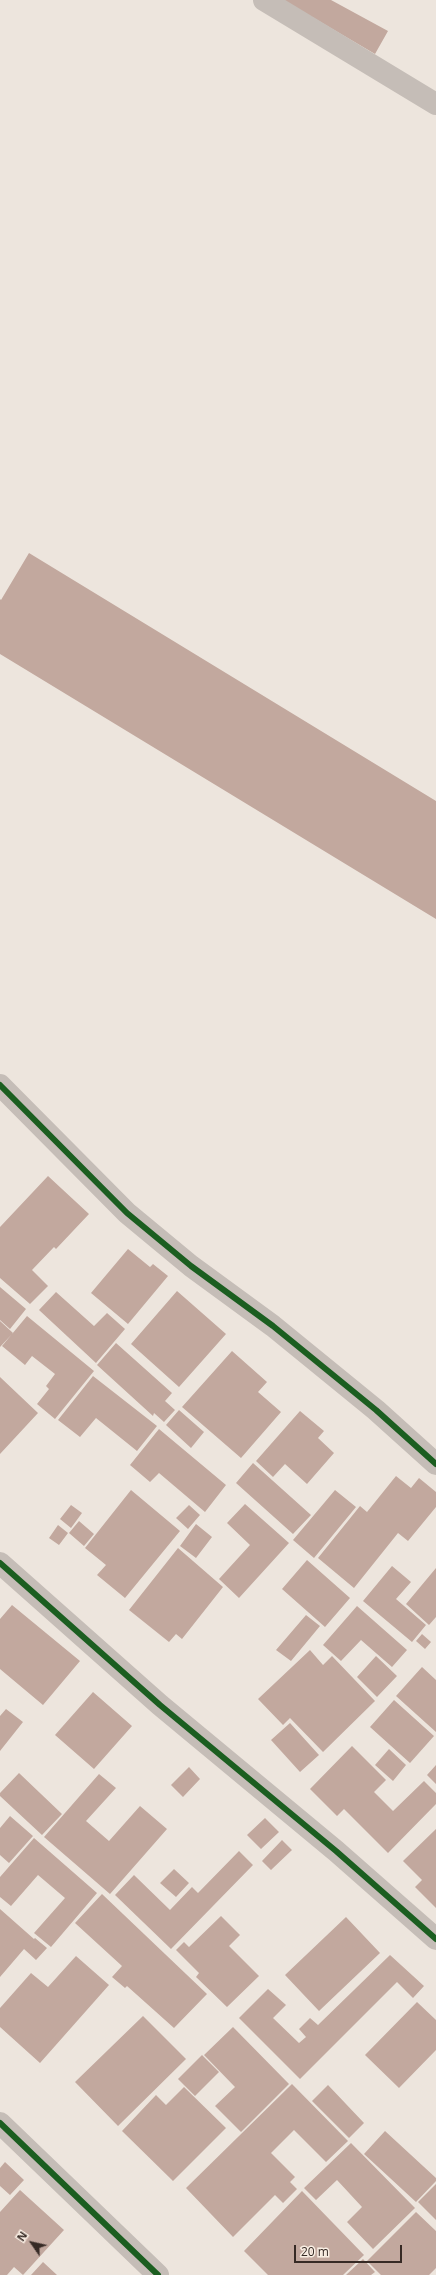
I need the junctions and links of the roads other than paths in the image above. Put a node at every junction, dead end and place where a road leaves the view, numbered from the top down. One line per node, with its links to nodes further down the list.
1 (264, 0): 2 (street)
2 (436, 104)
3 (0, 1085): 4 (street)
4 (436, 1464)
5 (0, 1563): 6 (street)
6 (436, 1939)
7 (0, 2123): 8 (street)
8 (158, 2275)

